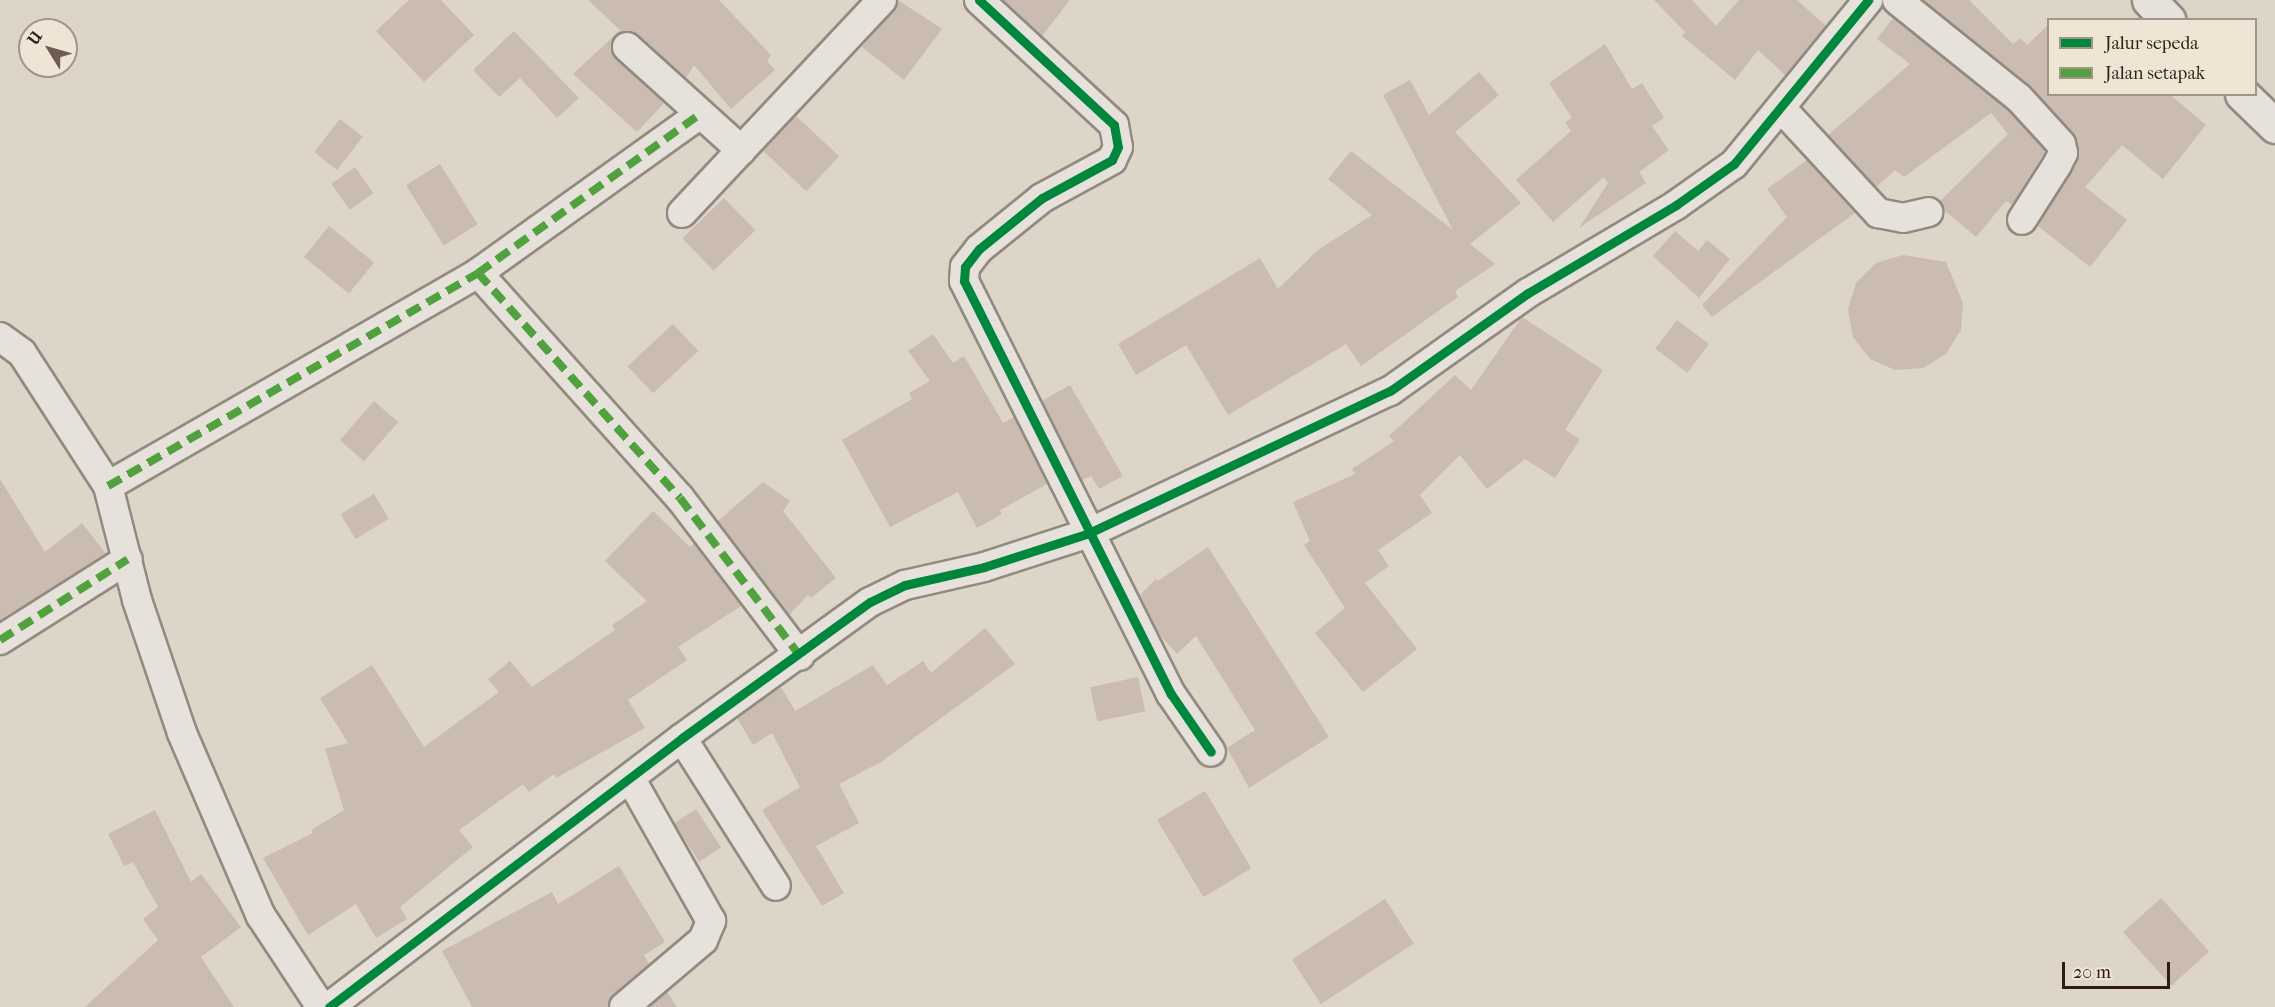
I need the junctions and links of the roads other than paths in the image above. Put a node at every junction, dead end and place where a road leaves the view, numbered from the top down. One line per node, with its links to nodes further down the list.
1 (882, 0): 12 (street)
2 (979, 0): 19 (street)
3 (1868, 0): 9 (street)
4 (1897, 0): 15 (street)
5 (2149, 0): 6 (street)
6 (2166, 18)
7 (627, 47): 10 (street)
8 (2244, 96): 11 (street)
9 (1782, 109): 13 (street); 19 (street)
10 (699, 115): 12 (street); 16 (street)
11 (2275, 126)
12 (741, 150): 14 (street)
13 (1928, 212)
14 (682, 213)
15 (2022, 220)
16 (478, 273): 18 (street); 22 (street)
17 (0, 337): 18 (street)
18 (108, 486): 20 (street)
19 (1089, 533): 22 (street); 24 (street)
20 (128, 559): 21 (street); 27 (street)
21 (0, 640)
22 (800, 656): 23 (street)
23 (682, 738): 25 (street); 26 (street)
24 (1210, 752)
25 (630, 778): 28 (street); 29 (street)
26 (776, 886)
27 (321, 1007)
28 (329, 1007)
29 (624, 1007)

